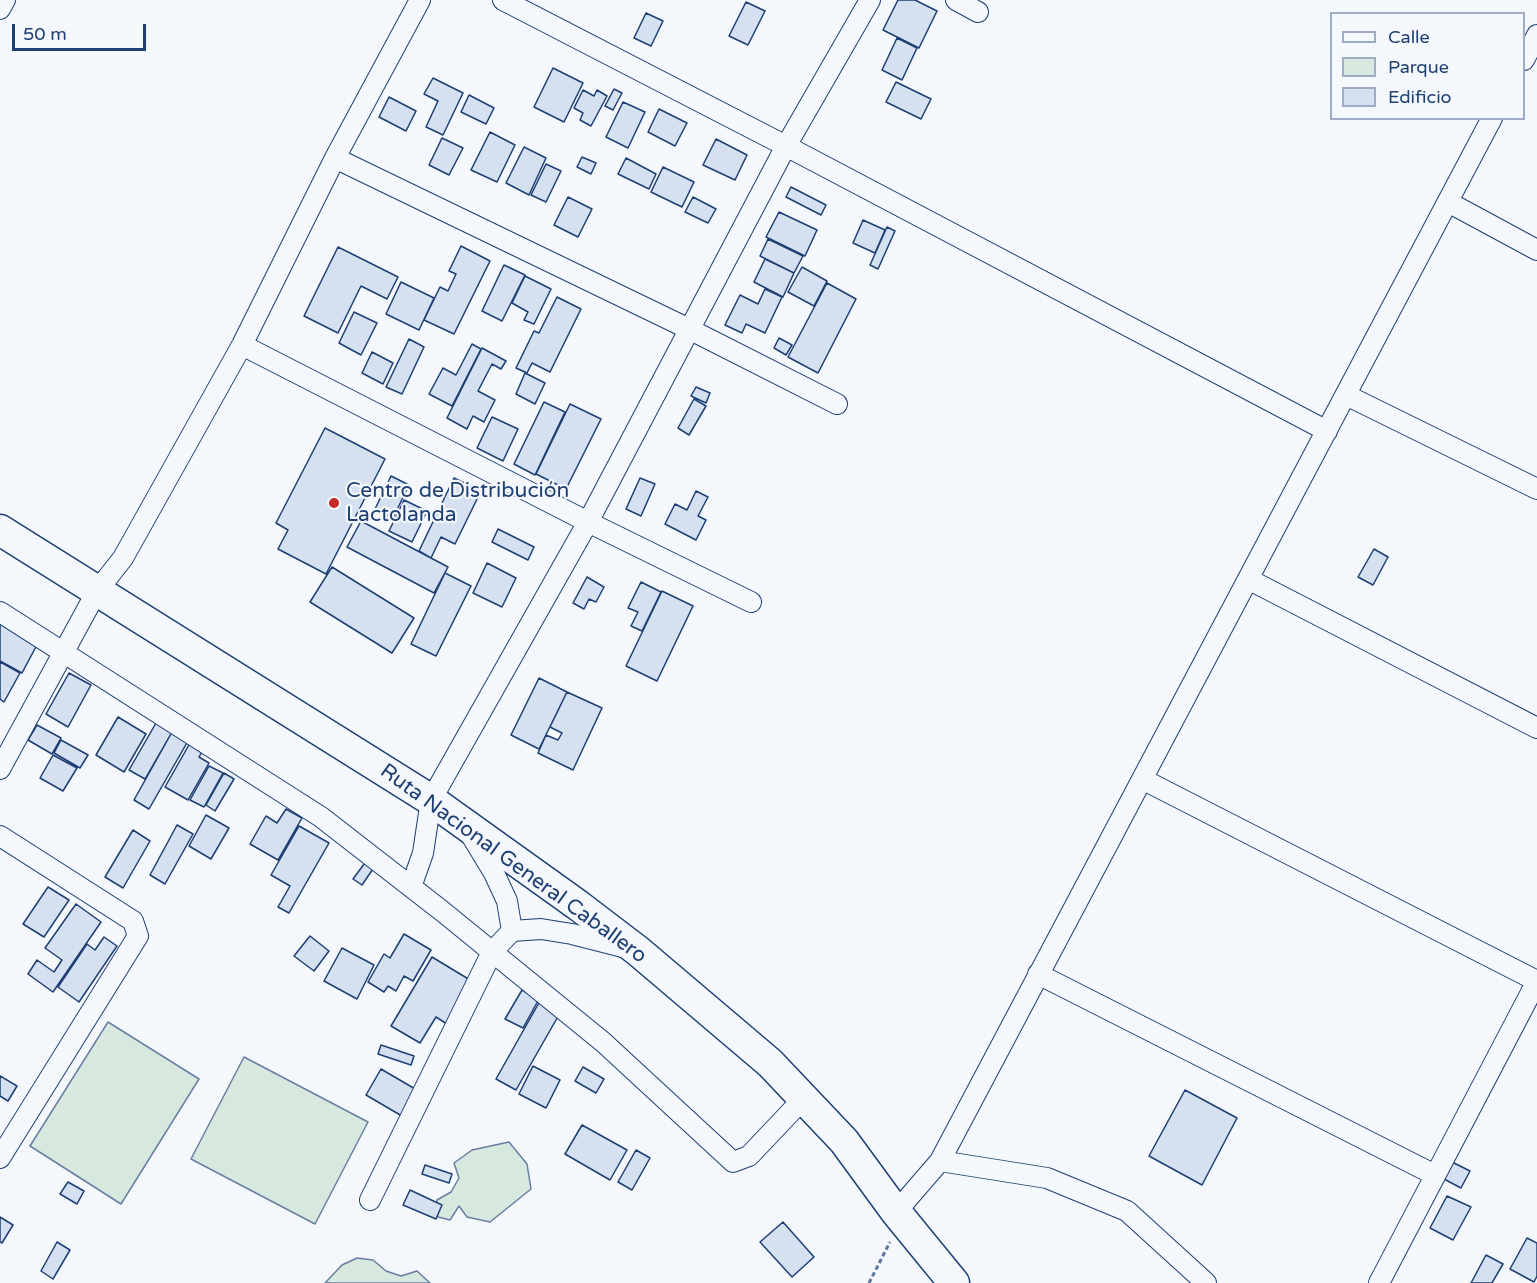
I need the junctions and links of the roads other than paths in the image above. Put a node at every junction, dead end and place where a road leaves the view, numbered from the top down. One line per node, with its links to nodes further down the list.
1 (5, 0): 6 (street)
2 (420, 0): 12 (street)
3 (503, 0): 11 (street)
4 (870, 0): 11 (street)
5 (956, 0): 7 (street)
6 (0, 9)
7 (978, 12)
8 (1537, 34): 9 (street)
9 (1525, 58)
10 (1491, 120): 13 (street)
11 (786, 146): 15 (street); 19 (street)
12 (335, 158): 15 (street); 16 (street)
13 (1448, 202): 14 (street); 17 (street)
14 (1537, 250)
15 (689, 329): 18 (street); 21 (street)
16 (242, 345): 21 (street); 24 (street)
17 (1346, 395): 19 (street); 20 (street)
18 (837, 404)
19 (1327, 431): 23 (street)
20 (1537, 489)
21 (588, 522): 25 (street); 31 (street)
22 (0, 530): 24 (highway, Ruta Nacional General Caballero)
23 (1248, 579): 28 (street); 30 (street)
24 (97, 591): 27 (street); 31 (highway, Ruta Nacional General Caballero)
25 (751, 602)
26 (0, 612): 27 (street)
27 (63, 652): 29 (street); 34 (street)
28 (1537, 729)
29 (0, 768)
30 (1142, 779): 38 (street); 39 (street)
31 (431, 800): 32 (highway, Ruta Nacional General Caballero); 34 (street)
32 (465, 825): 35 (street); 36 (highway, Ruta Nacional General Caballero)
33 (0, 836): 41 (street)
34 (411, 887): 37 (street)
35 (512, 930): 36 (street); 37 (street)
36 (638, 951): 40 (highway, Ruta Nacional General Caballero)
37 (492, 952): 40 (street); 44 (street)
38 (1038, 974): 42 (street); 43 (street)
39 (1537, 981): 43 (street)
40 (804, 1098): 45 (highway, Ruta Nacional General Caballero)
41 (0, 1158)
42 (940, 1161): 45 (street); 47 (street)
43 (1435, 1175): 48 (street)
44 (370, 1200)
45 (899, 1215): 46 (highway, Ruta Nacional General Caballero)
46 (954, 1283)
47 (1206, 1283)
48 (1379, 1283)

